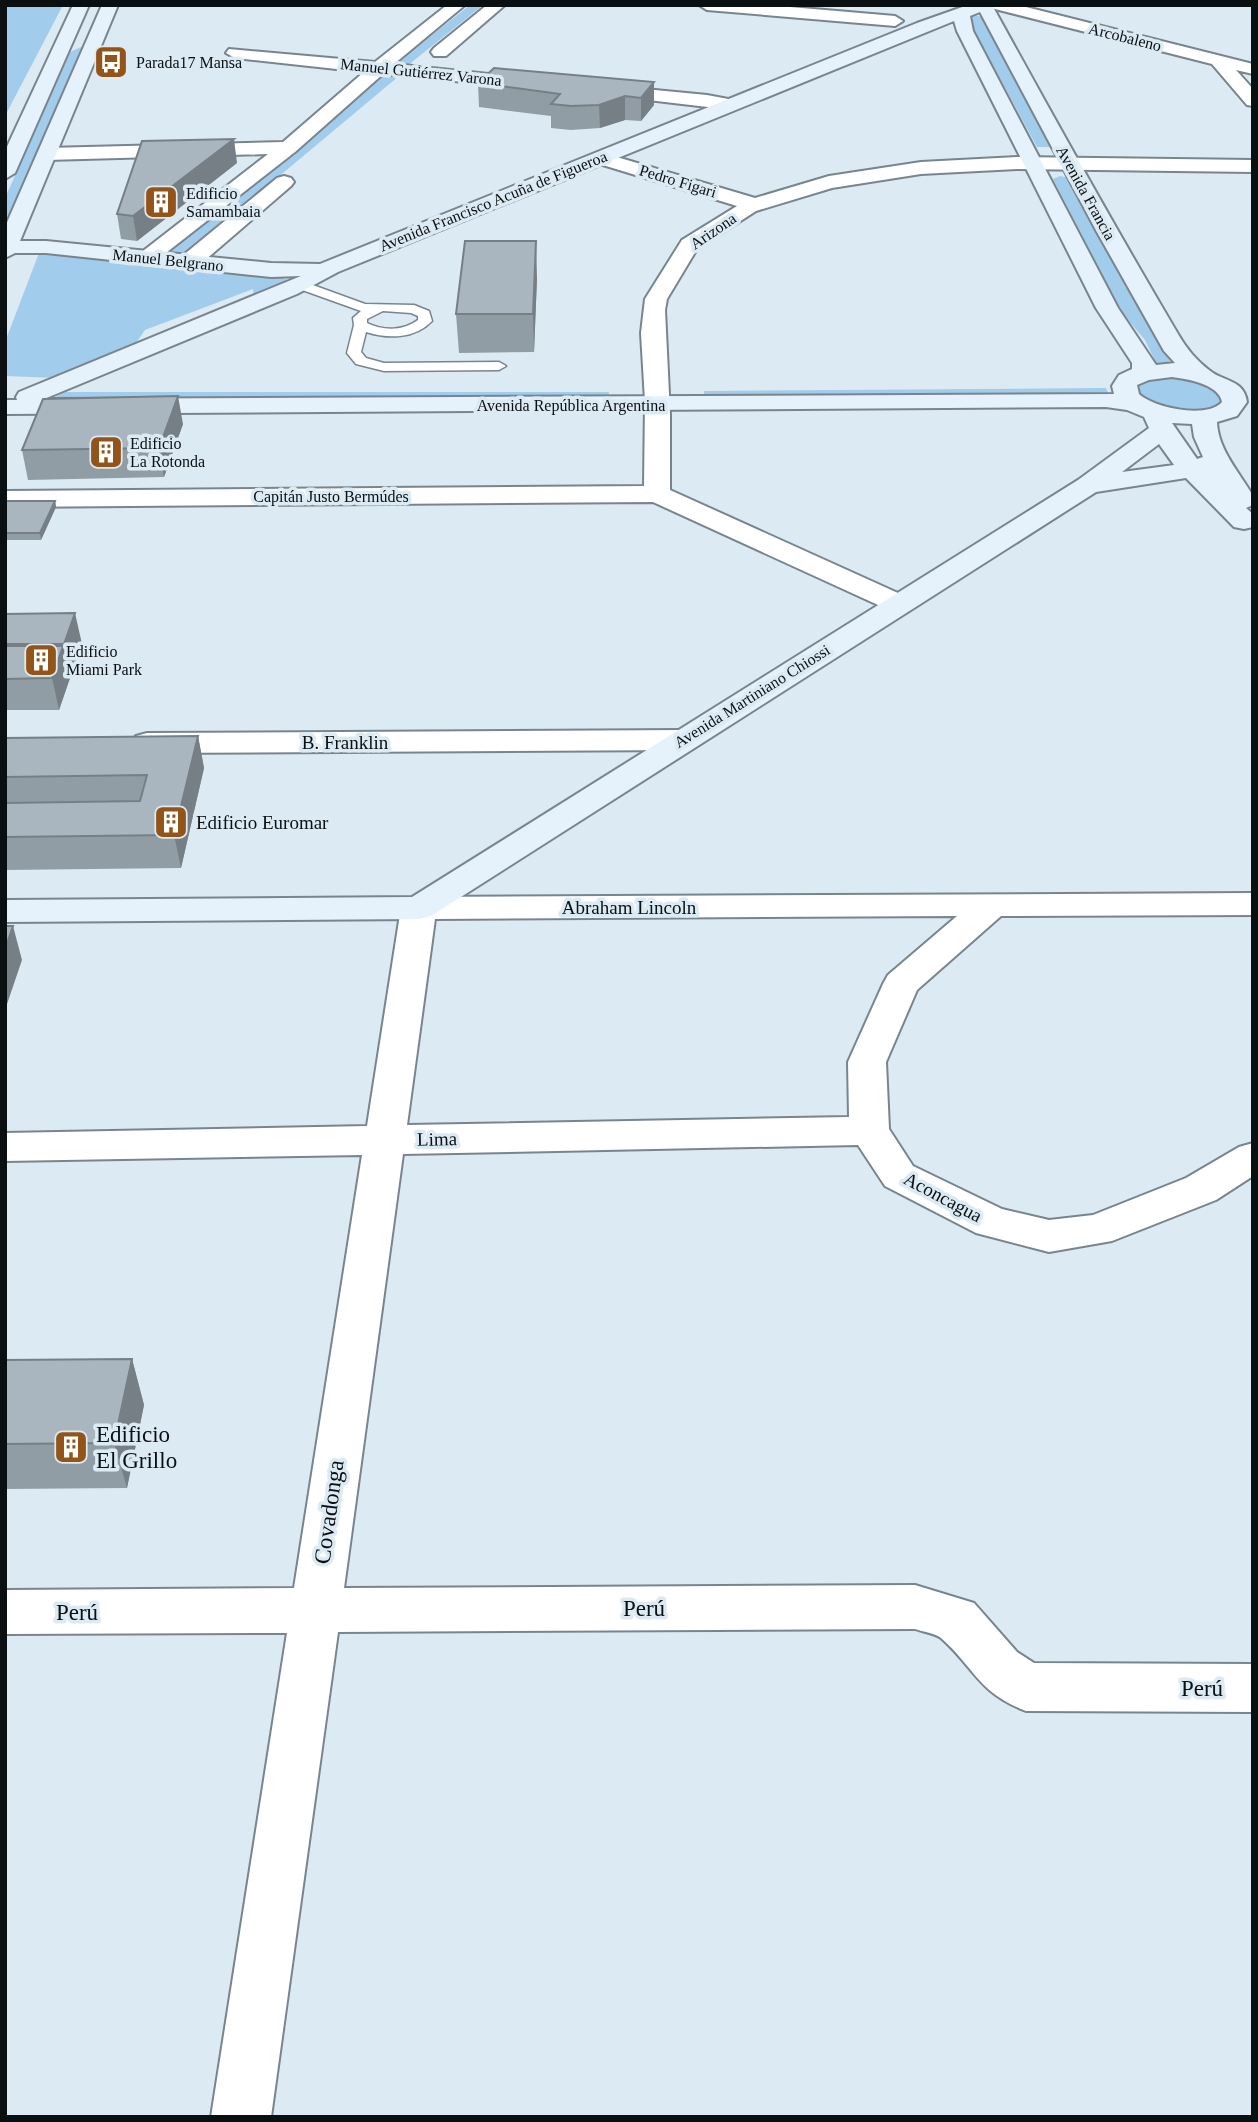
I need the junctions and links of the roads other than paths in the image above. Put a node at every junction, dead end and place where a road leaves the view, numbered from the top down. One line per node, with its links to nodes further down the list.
1 (81, 5): 13 (street)
2 (110, 5): 12 (street)
3 (457, 5): 16 (street)
4 (497, 5): 18 (street)
5 (707, 5): 10 (street)
6 (875, 5): 10 (street)
7 (984, 5): 9 (street, Avenida Francisco Acuña de Figueroa); 28 (street, Avenida Francia)
8 (997, 5): 15 (street, Arcobaleno)
9 (961, 14): 11 (street, Avenida Francisco Acuña de Figueroa); 27 (street, Avenida Francia)
10 (895, 21): 11 (street)
11 (923, 27): 23 (street, Avenida Francisco Acuña de Figueroa)
12 (94, 42): 13 (street); 25 (street)
13 (64, 43): 31 (street)
14 (235, 53): 16 (street, Manuel Gutiérrez Varona)
15 (1219, 61): 17 (street, Arcobaleno); 22 (street)
16 (379, 68): 18 (street, Manuel Gutiérrez Varona); 24 (street)
17 (1253, 69)
18 (416, 72): 19 (street, Manuel Gutiérrez Varona); 21 (street)
19 (555, 85)
20 (582, 88): 23 (street)
21 (395, 89)
22 (1253, 101)
23 (733, 105): 26 (street, Avenida Francisco Acuña de Figueroa)
24 (288, 148): 25 (street); 34 (street)
25 (47, 154): 33 (street)
26 (600, 158): 32 (street, Pedro Figari); 36 (street, Avenida Francisco Acuña de Figueroa)
27 (1031, 163): 28 (street, Arizona); 32 (street, Arizona); 41 (street, Avenida Francia)
28 (1070, 163): 29 (street, Arizona); 44 (street, Avenida Francia)
29 (1253, 166)
30 (303, 167): 35 (street)
31 (5, 173)
32 (756, 205): 45 (street, Arizona)
33 (6, 249): 34 (street, Manuel Belgrano)
34 (145, 258): 35 (street, Manuel Belgrano)
35 (189, 262): 36 (street, Manuel Belgrano)
36 (330, 267): 37 (street, Avenida Francisco Acuña de Figueroa)
37 (291, 287): 38 (lane); 39 (lane); 43 (street, Avenida Francisco Acuña de Figueroa)
38 (382, 307): 39 (lane); 39 (lane)
39 (360, 321): 40 (lane)
40 (499, 366)
41 (1136, 376): 44 (street, Avenida República Argentina); 45 (street, Avenida República Argentina); 47 (street, Avenida Francia)
42 (18, 381): 43 (street, Avenida República Argentina)
43 (69, 383): 45 (street, Avenida República Argentina); 46 (street, Avenida Francisco Acuña de Figueroa)
44 (1236, 389): 48 (street)
45 (657, 394): 46 (street, Avenida República Argentina); 47 (street, Avenida República Argentina); 52 (street, Arizona)
46 (5, 406)
47 (1151, 416): 48 (street, Avenida República Argentina); 50 (street); 51 (street, Avenida Martiniano Chiossi)
48 (1205, 417): 49 (street)
49 (1216, 457): 50 (street, Avenida Martiniano Chiossi); 54 (street)
50 (1191, 470): 51 (street, Avenida Martiniano Chiossi); 54 (street)
51 (1087, 486): 55 (street, Avenida Martiniano Chiossi)
52 (657, 494): 53 (street, Capitán Justo Bermúdes); 55 (street)
53 (5, 499)
54 (1249, 530)
55 (899, 604): 56 (street, Avenida Martiniano Chiossi)
56 (684, 740): 57 (street, B. Franklin); 59 (street, Avenida Martiniano Chiossi)
57 (116, 744)
58 (992, 905): 59 (street, Abraham Lincoln); 61 (street, Abraham Lincoln); 62 (street)
59 (419, 908): 60 (street, Abraham Lincoln); 63 (street, Covadonga)
60 (5, 911)
61 (1249, 911)
62 (869, 1130): 63 (street, Lima); 65 (street, Aconcagua)
63 (384, 1140): 64 (street, Lima); 66 (street, Covadonga)
64 (5, 1147)
65 (1253, 1157)
66 (315, 1610): 67 (street, Perú); 68 (street, Perú); 69 (street, Covadonga)
67 (5, 1612)
68 (1253, 1688)
69 (241, 2117)

